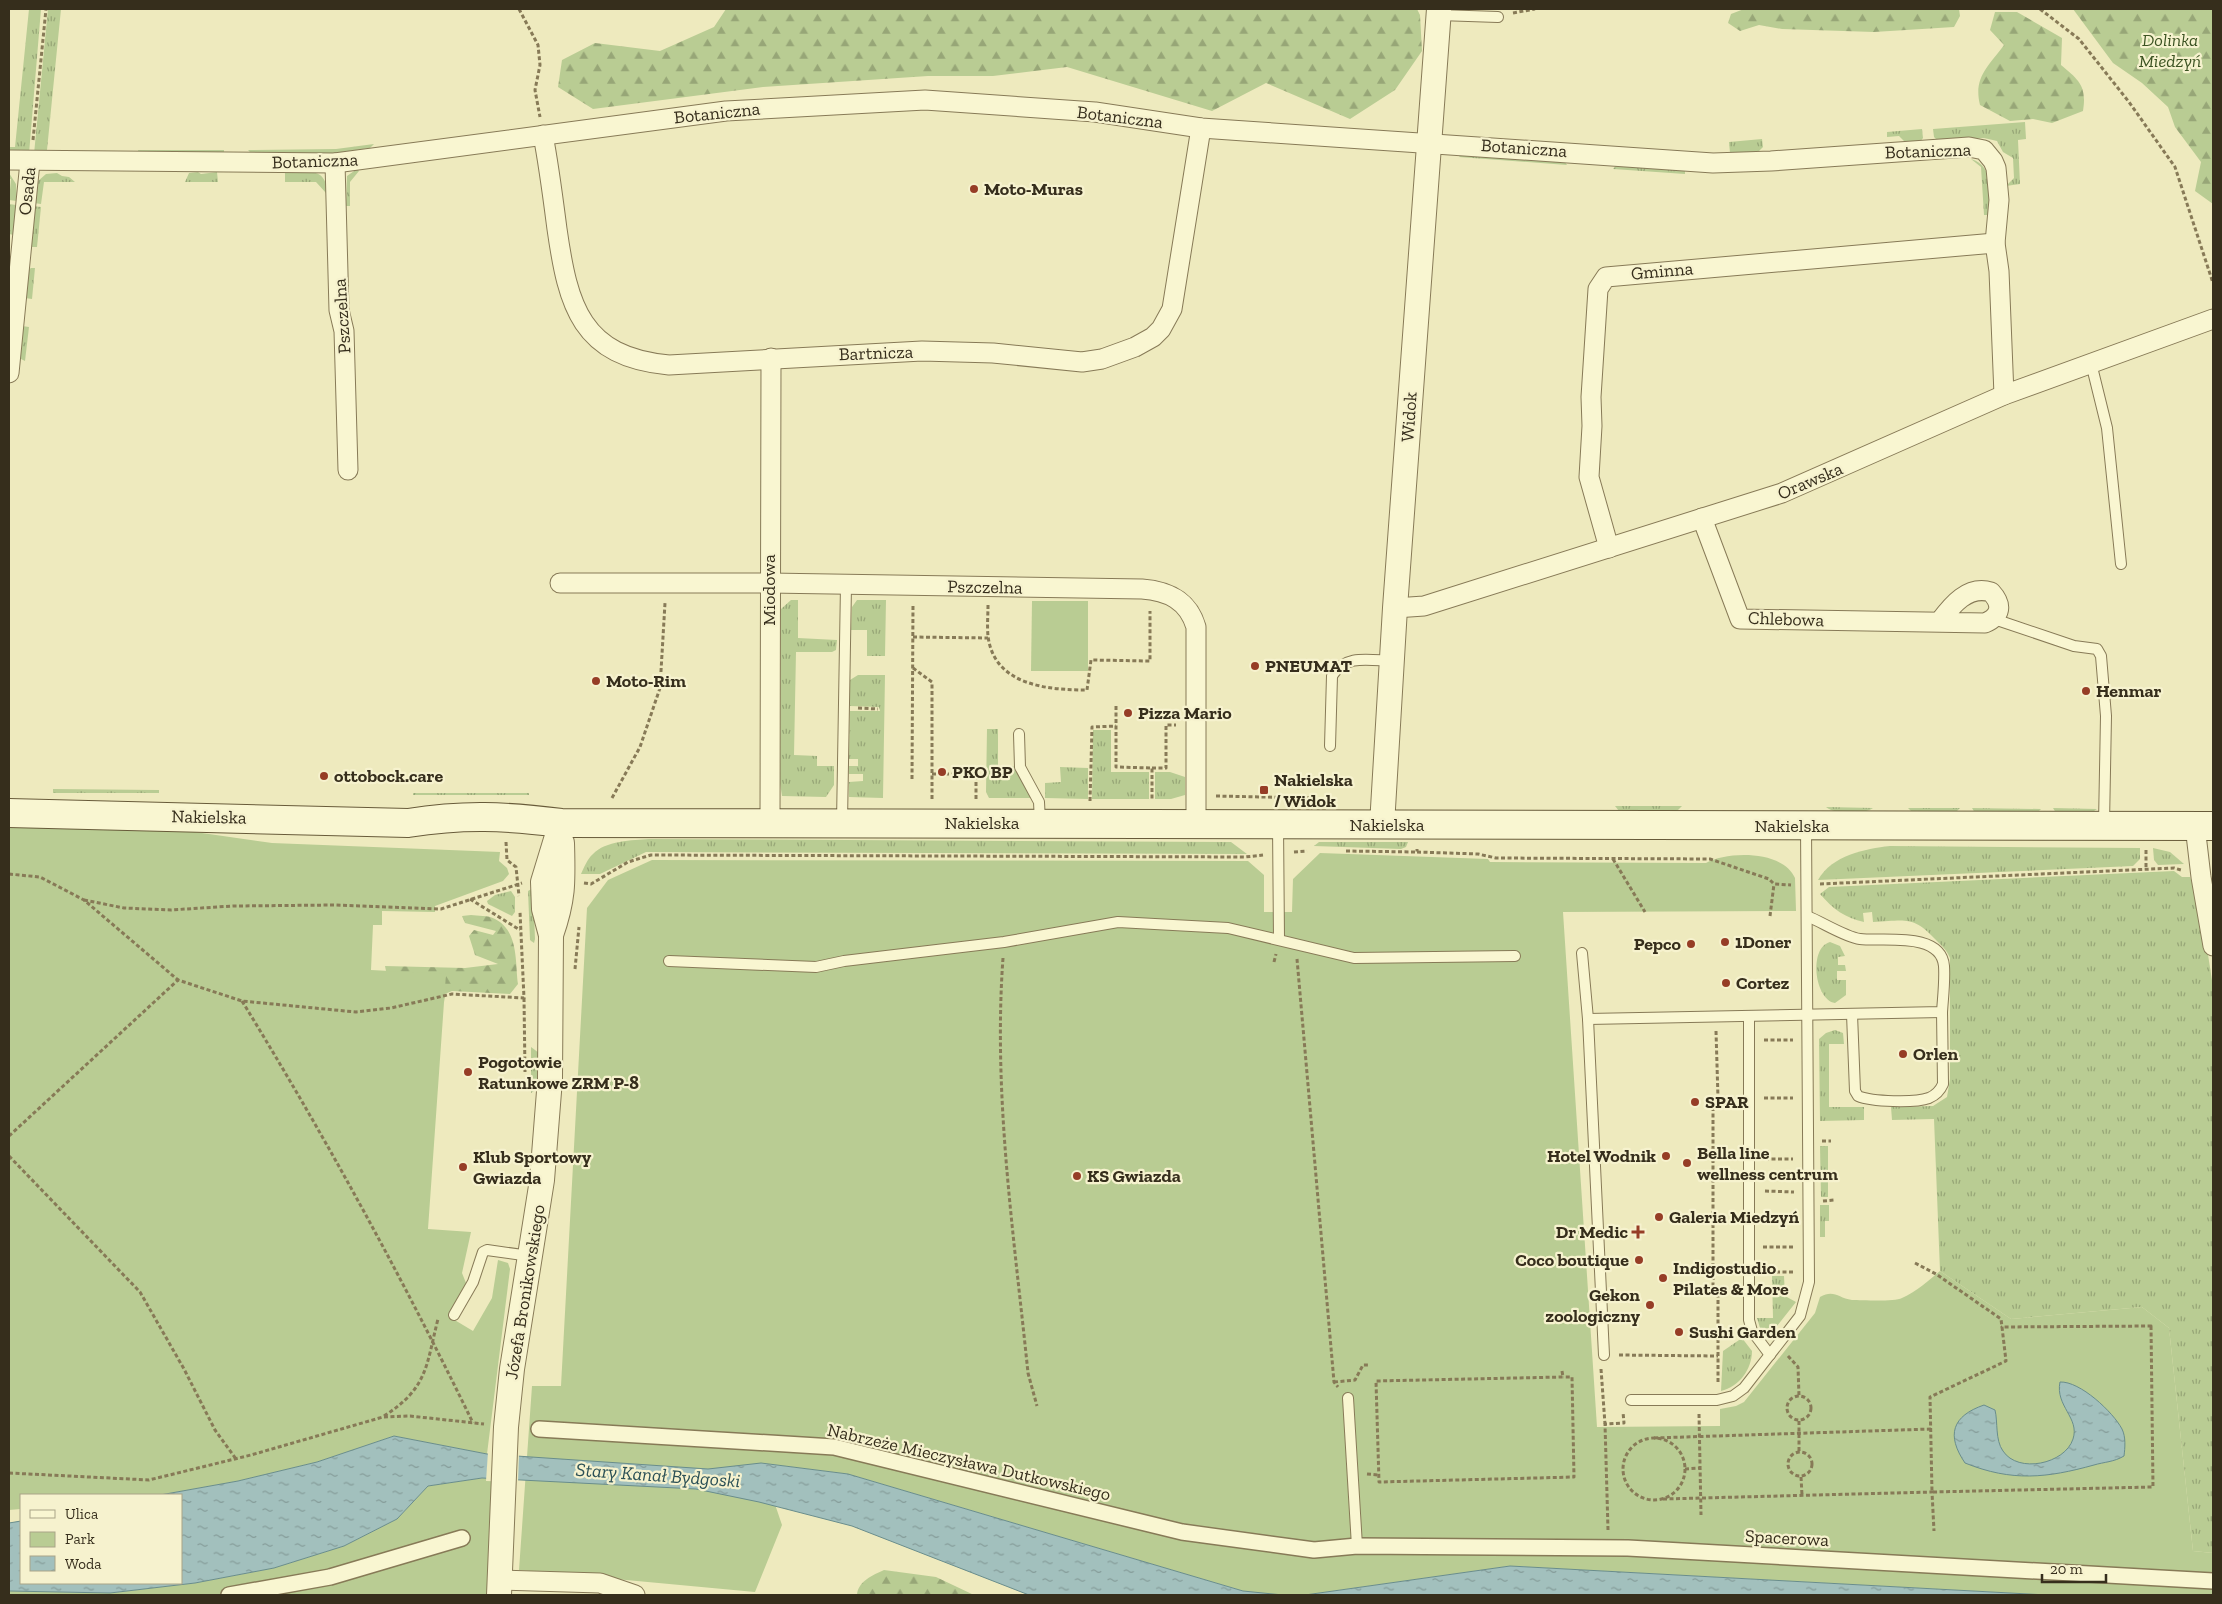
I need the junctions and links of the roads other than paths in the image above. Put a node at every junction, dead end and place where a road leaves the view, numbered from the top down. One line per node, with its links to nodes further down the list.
1 (1439, 12): 2 (lane); 5 (street, Widok)
2 (1498, 17)
3 (1201, 128): 4 (street, Botaniczna); 5 (street, Botaniczna); 11 (street, Bartnicza)
4 (543, 135): 8 (street, Botaniczna); 11 (street, Bartnicza)
5 (1429, 142): 9 (street, Botaniczna); 22 (street, Widok)
6 (9, 160): 7 (street, Botaniczna)
7 (30, 162): 8 (street, Botaniczna); 13 (street, Osada)
8 (335, 163): 15 (street, Pszczelna)
9 (1995, 243): 14 (street, Botaniczna); 17 (street, Gminna)
10 (2213, 319): 12 (street, Orawska)
11 (771, 358): 20 (street, Miodowa)
12 (2091, 363): 14 (street, Orawska); 18 (lane)
13 (9, 373)
14 (2004, 395): 16 (street, Orawska)
15 (348, 470)
16 (1702, 518): 17 (street, Orawska); 24 (street, Chlebowa)
17 (1609, 548): 22 (street, Orawska)
18 (2121, 564)
19 (560, 583): 20 (street, Pszczelna)
20 (769, 583): 21 (street, Pszczelna); 30 (street, Miodowa)
21 (846, 585): 31 (lane); 33 (street, Pszczelna)
22 (1395, 608): 25 (street, Widok)
23 (1994, 619): 24 (street, Chlebowa); 24 (street); 38 (lane)
24 (1940, 621)
25 (1392, 661): 27 (lane); 35 (street, Widok)
26 (1019, 734): 32 (lane)
27 (1330, 746)
28 (9, 813): 29 (main road, Nakielska)
29 (561, 823): 30 (main road, Nakielska); 50 (street, Józefa Bronikowskiego)
30 (770, 823): 31 (main road, Nakielska)
31 (842, 823): 32 (main road, Nakielska)
32 (1040, 823): 33 (main road, Nakielska)
33 (1196, 824): 34 (main road, Nakielska)
34 (1278, 824): 35 (main road, Nakielska); 40 (lane)
35 (1382, 825): 36 (main road, Nakielska)
36 (1806, 826): 38 (main road, Nakielska); 39 (lane)
37 (2204, 826): 38 (main road, Nakielska); 41 (street)
38 (2104, 827)
39 (1807, 916): 45 (lane); 47 (lane)
40 (1279, 938): 43 (lane); 44 (lane)
41 (2213, 946)
42 (1582, 953): 49 (lane)
43 (1515, 956)
44 (669, 961)
45 (1942, 1012): 46 (lane); 46 (lane)
46 (1852, 1014): 47 (lane)
47 (1808, 1015): 48 (lane); 53 (lane)
48 (1748, 1017): 49 (lane); 53 (lane)
49 (1588, 1019): 52 (lane)
50 (530, 1256): 51 (lane); 60 (street, Józefa Bronikowskiego)
51 (454, 1315)
52 (1604, 1355)
53 (1770, 1355): 55 (lane)
54 (1348, 1398): 58 (lane)
55 (1631, 1400)
56 (539, 1429): 58 (street, Nabrzeże Mieczysława Dutkowskiego)
57 (462, 1538): 61 (street)
58 (1357, 1546): 59 (street, Spacerowa)
59 (2213, 1581)
60 (499, 1587): 62 (street)
61 (229, 1595)
62 (635, 1595)

